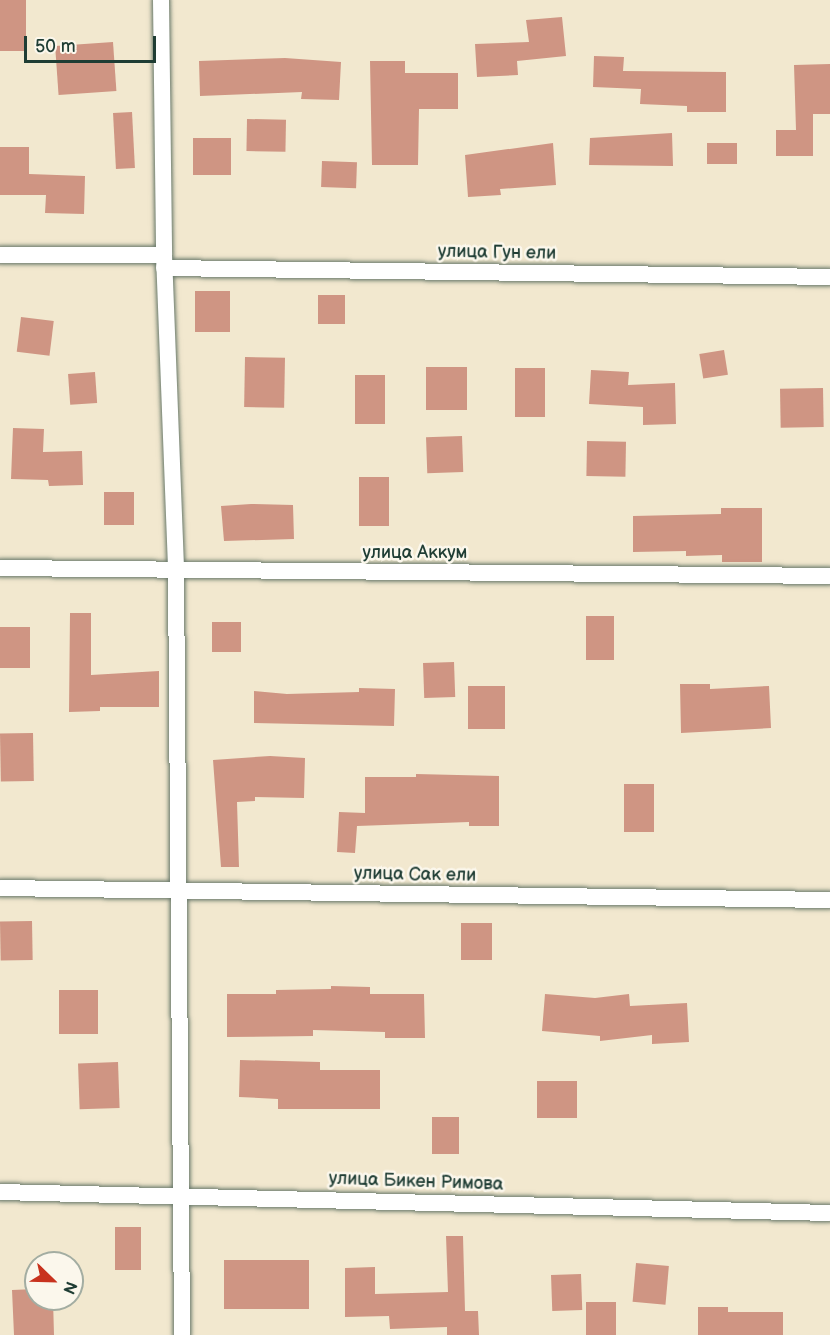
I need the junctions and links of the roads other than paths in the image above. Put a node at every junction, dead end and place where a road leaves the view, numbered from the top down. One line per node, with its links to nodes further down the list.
1 (161, 0): 3 (street)
2 (0, 255): 3 (street, улица Гун ели)
3 (164, 261): 4 (street, улица Гун ели); 6 (street)
4 (830, 277)
5 (0, 568): 6 (street, улица Аккум)
6 (176, 570): 7 (street, улица Аккум); 9 (street)
7 (830, 576)
8 (0, 888): 9 (street, улица Сак ели)
9 (181, 891): 10 (street, улица Сак ели); 12 (street)
10 (830, 900)
11 (0, 1192): 12 (street, улица Бикен Римова)
12 (180, 1194): 13 (street, улица Бикен Римова); 14 (street)
13 (830, 1213)
14 (183, 1335)

